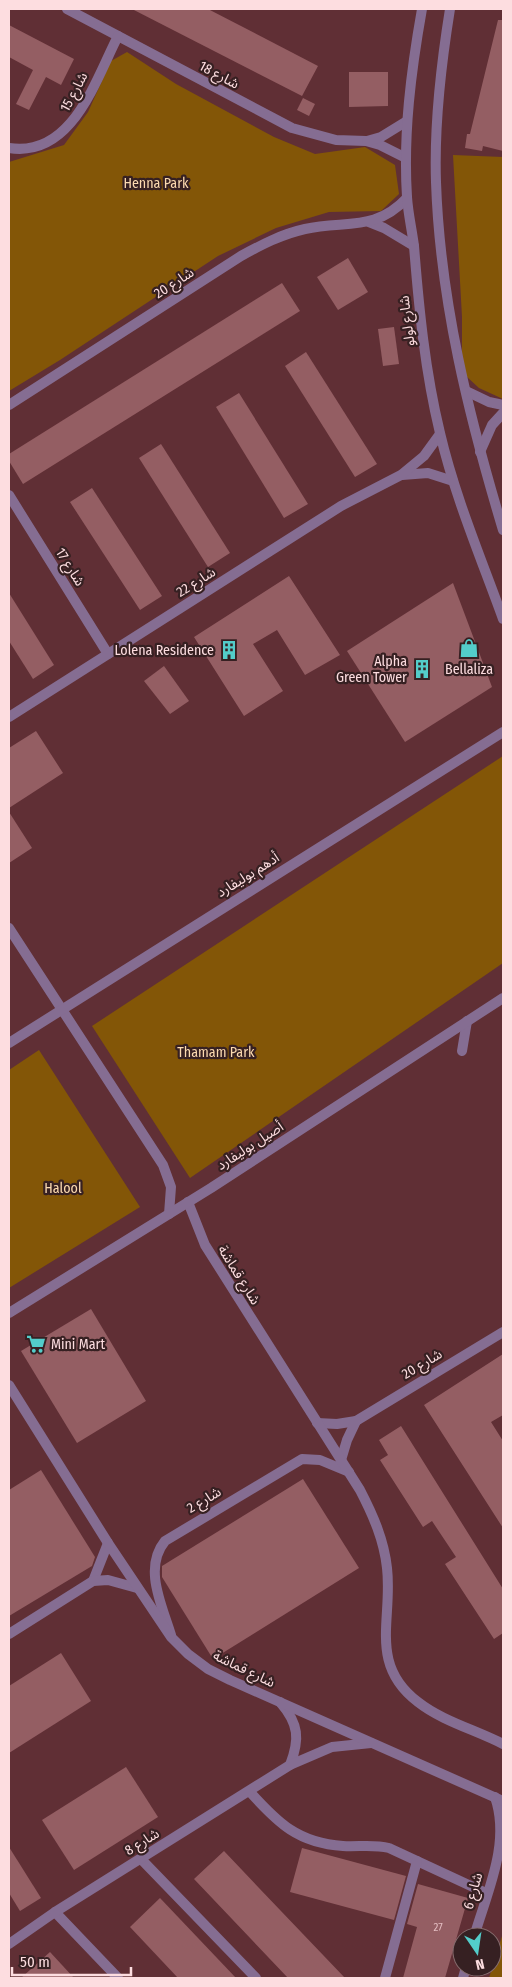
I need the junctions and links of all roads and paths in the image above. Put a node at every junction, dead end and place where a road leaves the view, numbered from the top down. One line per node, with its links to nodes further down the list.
1 (67, 9): 4 (street, شارع 18)
2 (422, 9): 5 (street, شارع لولو)
3 (450, 9): 12 (street)
4 (118, 36): 6 (street, شارع 18); 7 (street, شارع 15)
5 (407, 121): 6 (street, شارع 18); 8 (street, شارع لولو)
6 (366, 141): 8 (street, شارع 18)
7 (9, 148)
8 (406, 158): 9 (street, شارع لولو)
9 (407, 198): 10 (street, شارع 20); 11 (street, شارع لولو)
10 (369, 222): 11 (street, شارع 20); 13 (street, شارع 20)
11 (414, 246): 16 (street, شارع لولو)
12 (466, 391): 14 (street); 17 (street)
13 (9, 405)
14 (503, 405)
15 (503, 413): 17 (street)
16 (440, 434): 18 (street, شارع 22); 19 (street, شارع لولو)
17 (480, 452): 21 (street)
18 (401, 475): 19 (street, شارع 22); 23 (street, شارع 22)
19 (453, 481): 22 (street, شارع لولو)
20 (9, 495): 23 (street, شارع 17)
21 (503, 530)
22 (503, 619)
23 (108, 654): 24 (street, شارع 22)
24 (9, 717)
25 (503, 732): 28 (street, أدهم بوليفارد)
26 (9, 928): 28 (street)
27 (503, 998): 29 (street, أصيل بوليفارد)
28 (62, 1011): 30 (street, أدهم بوليفارد); 33 (street)
29 (468, 1021): 31 (street); 32 (street, أصيل بوليفارد)
30 (9, 1043)
31 (462, 1051)
32 (188, 1202): 33 (street, أصيل بوليفارد); 38 (street, شارع قماشة)
33 (169, 1214): 34 (street, أصيل بوليفارد)
34 (9, 1313)
35 (503, 1332): 37 (street, شارع 20)
36 (9, 1385): 41 (street, شارع قماشة)
37 (356, 1421): 38 (street, شارع 20); 39 (street)
38 (317, 1423): 39 (street, شارع قماشة)
39 (341, 1460): 40 (street, شارع قماشة)
40 (349, 1472): 45 (street, شارع 2); 48 (street, شارع قماشة)
41 (108, 1543): 42 (street); 43 (street, شارع قماشة)
42 (92, 1581): 43 (street); 44 (street)
43 (137, 1588): 45 (street, شارع قماشة)
44 (9, 1634)
45 (171, 1637): 46 (street, شارع قماشة)
46 (280, 1701): 47 (street, شارع قماشة); 49 (street)
47 (372, 1742): 49 (street, شارع 8); 51 (street, شارع قماشة)
48 (503, 1743)
49 (290, 1765): 50 (street, شارع 8)
50 (250, 1792): 53 (street, شارع 8); 54 (street)
51 (499, 1799): 52 (street, شارع 6)
52 (501, 1850): 55 (street, شارع 6)
53 (141, 1859): 56 (street, شارع 8); 60 (street)
54 (417, 1860): 55 (street); 61 (street)
55 (486, 1893): 57 (street, شارع 6)
56 (55, 1912): 58 (street, شارع 8); 59 (street)
57 (477, 1927)
58 (9, 1944)
59 (118, 1978)
60 (256, 1978)
61 (385, 1978)

